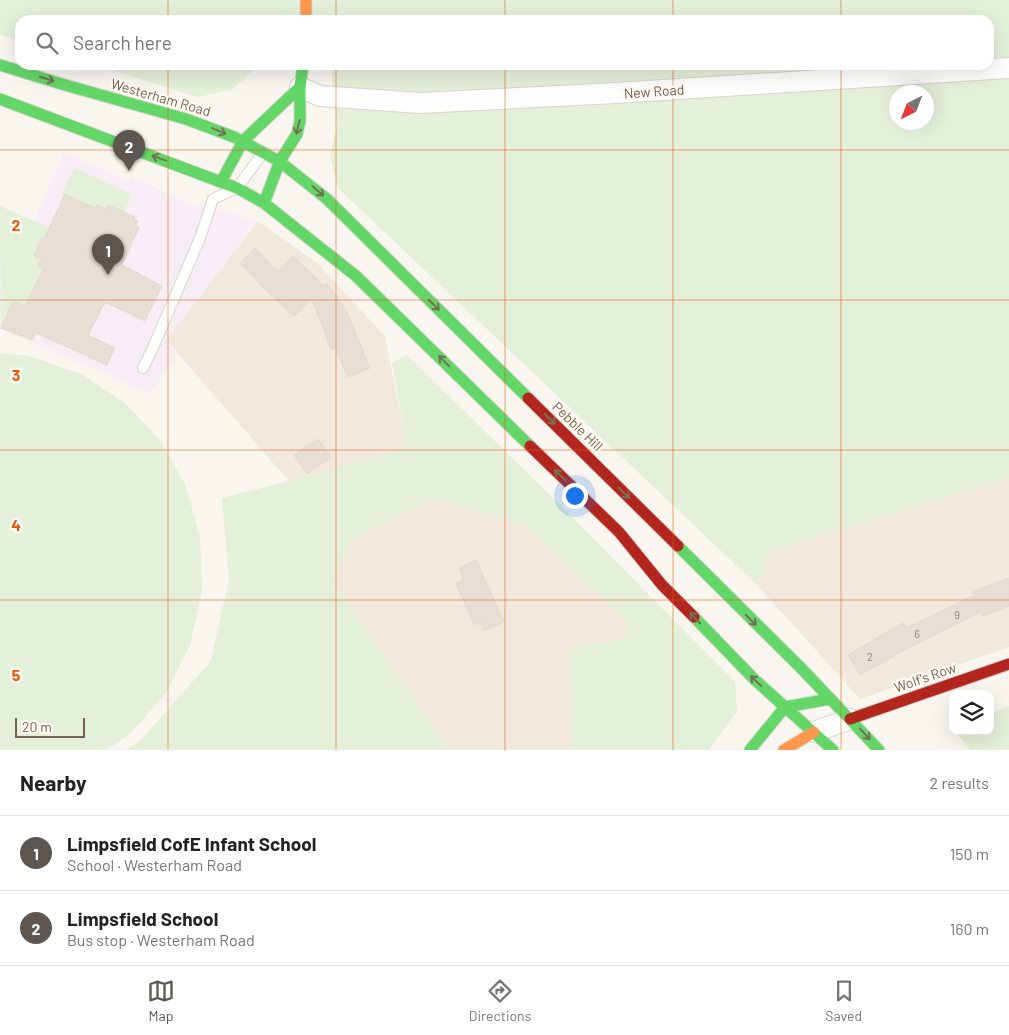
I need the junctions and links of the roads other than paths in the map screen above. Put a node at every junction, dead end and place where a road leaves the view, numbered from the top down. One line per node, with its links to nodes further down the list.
1 (306, 0): 2 (main road)
2 (306, 15)
3 (0, 65): 6 (main road, Westerham Road, one-way to 6)
4 (1009, 68): 5 (street, New Road)
5 (994, 69)
6 (15, 70)
7 (16, 70): 12 (main road, Westerham Road, one-way to 12)
8 (302, 70): 10 (main road)
9 (978, 70): 10 (street, New Road)
10 (300, 87): 12 (main road); 14 (main road, one-way to 14)
11 (0, 99): 15 (main road, one-way to 11)
12 (244, 141): 13 (main road, Westerham Road); 15 (main road)
13 (263, 152): 14 (main road, Westerham Road); 16 (lane)
14 (280, 161): 17 (main road); 20 (main road, Pebble Hill, one-way to 20)
15 (221, 182): 16 (main road)
16 (242, 191): 17 (main road); 18 (lane)
17 (264, 203): 21 (main road, one-way to 17)
18 (143, 368)
19 (1009, 664): 22 (main road, Wolf's Row)
20 (830, 699): 21 (main road); 22 (main road, Pebble Hill)
21 (785, 707): 23 (main road); 24 (main road)
22 (850, 719): 23 (street); 27 (main road, one-way to 27)
23 (814, 732): 25 (main road); 26 (main road)
24 (750, 750)
25 (784, 750)
26 (833, 750)
27 (879, 750)

